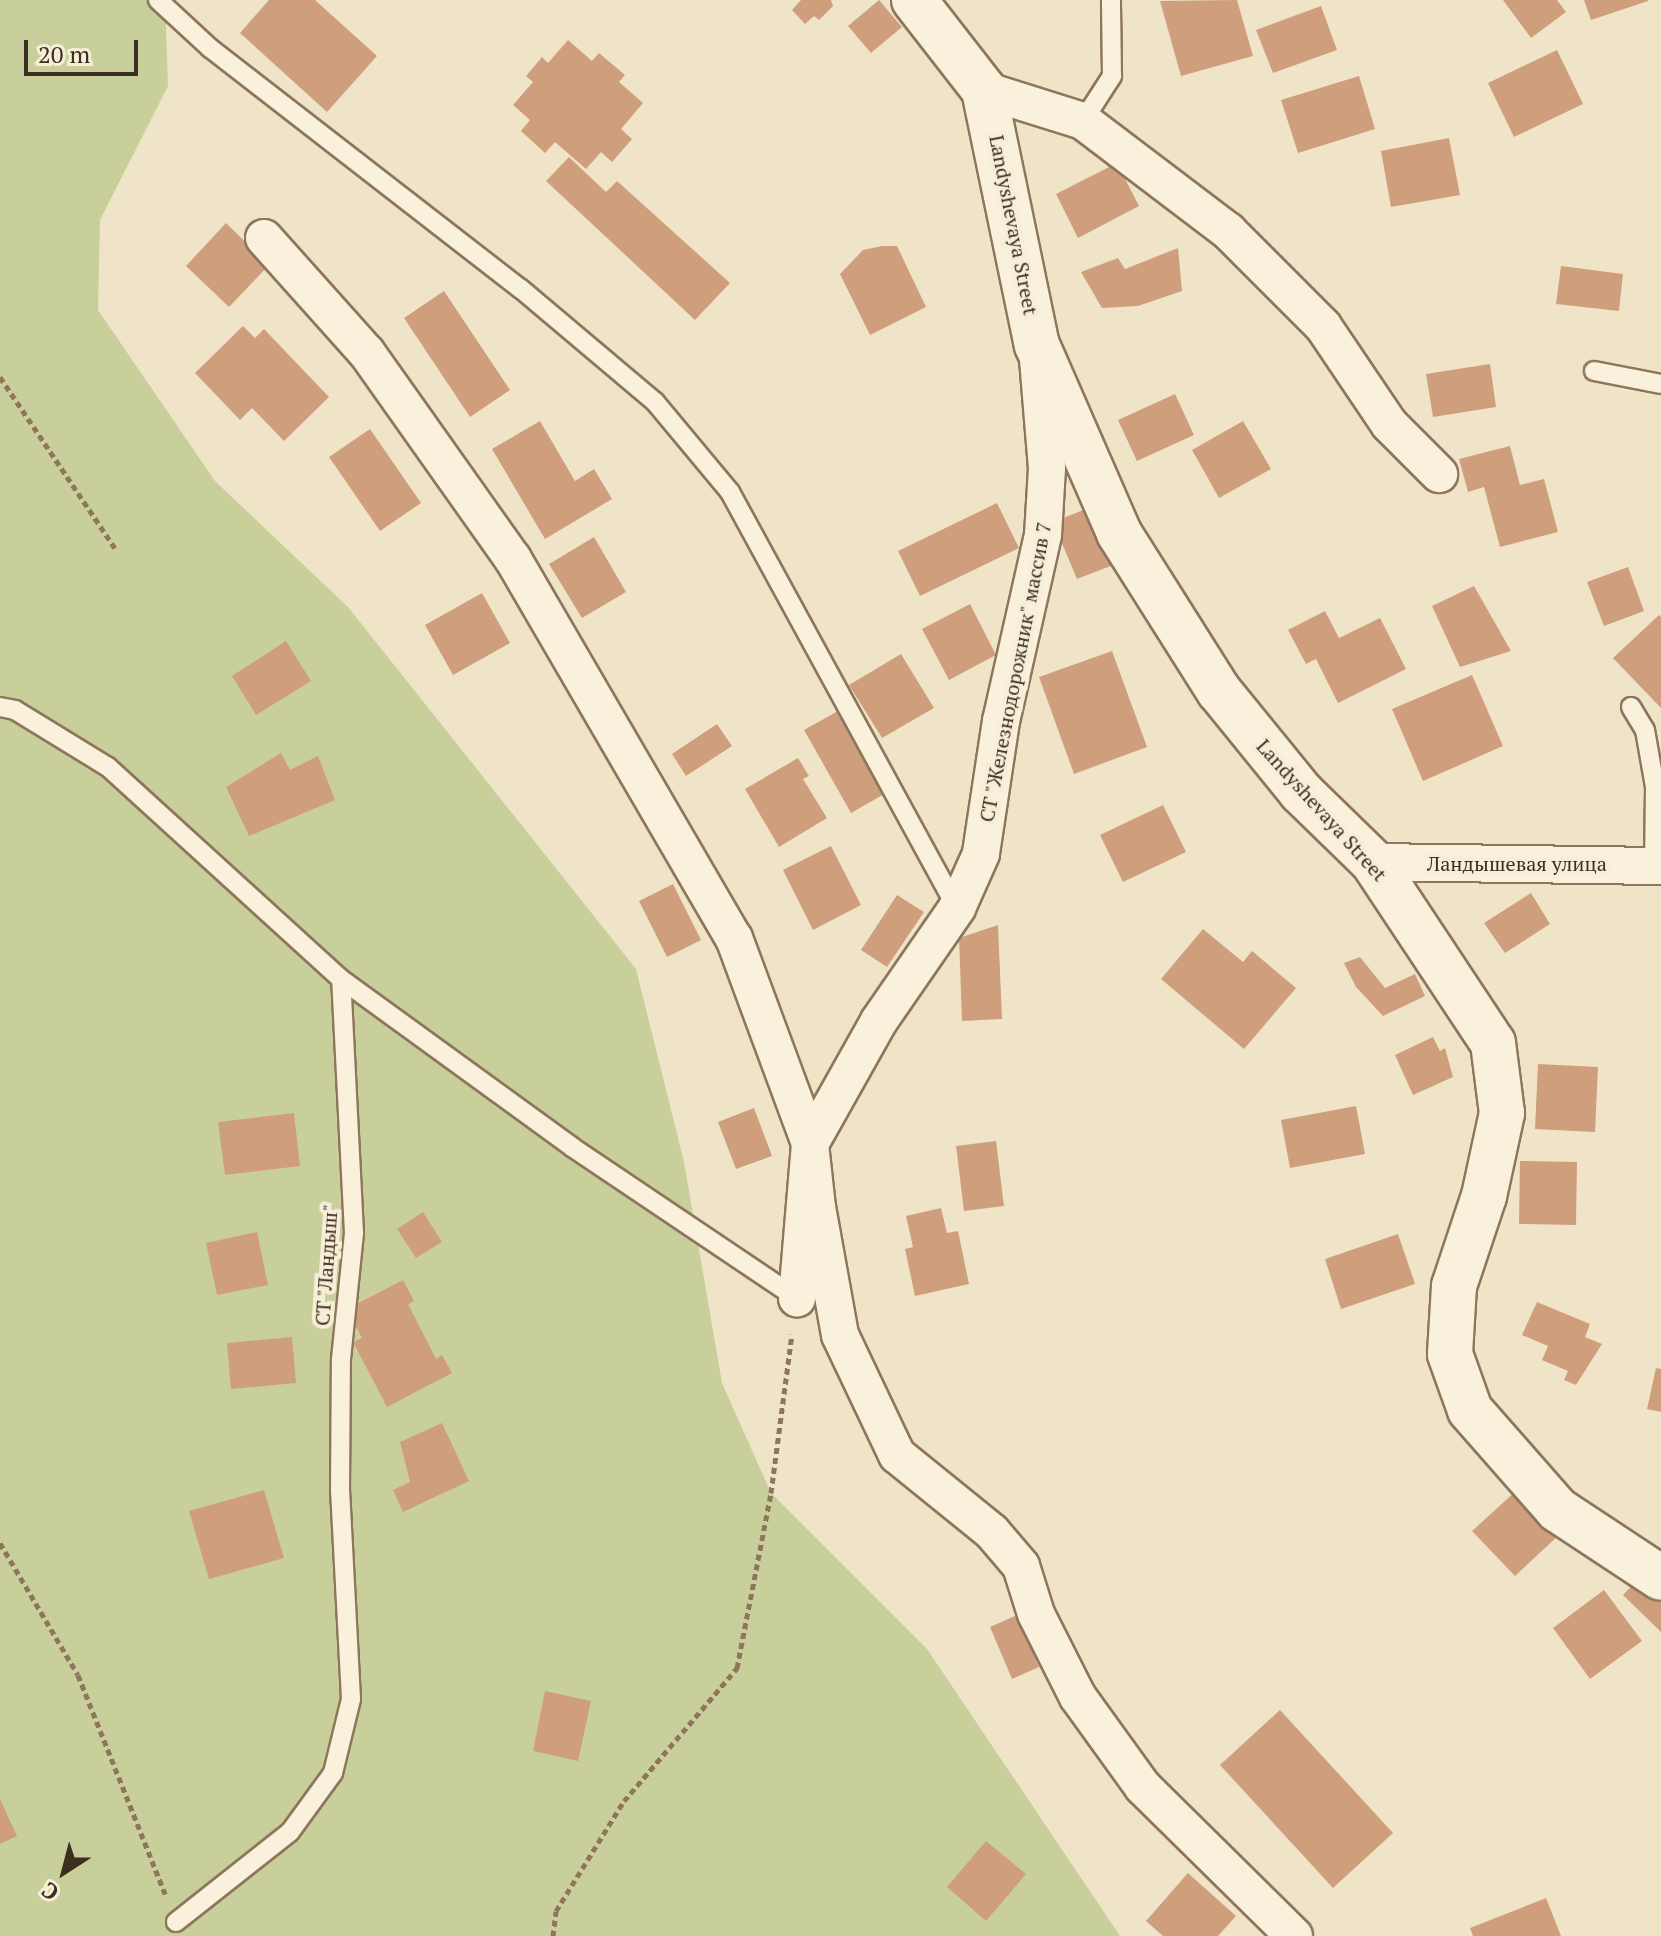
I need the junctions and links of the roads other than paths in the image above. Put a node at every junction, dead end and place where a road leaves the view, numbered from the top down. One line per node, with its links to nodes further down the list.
1 (158, 0): 15 (lane)
2 (914, 0): 4 (street, Landyshevaya Street)
3 (1111, 0): 5 (lane)
4 (984, 90): 5 (street); 7 (street, Landyshevaya Street)
5 (1083, 121): 10 (street)
6 (264, 238): 17 (street)
7 (1037, 345): 13 (street, Landyshevaya Street); 15 (street, СТ "Железнодорожник" массив 7)
8 (1594, 371): 9 (lane)
9 (1661, 384)
10 (1439, 474)
11 (0, 707): 16 (lane)
12 (1631, 707): 14 (lane)
13 (1373, 862): 14 (street, Ландышевая улица); 19 (street, Landyshevaya Street)
14 (1658, 865)
15 (957, 908): 17 (street, СТ "Железнодорожник" массив 7)
16 (341, 979): 18 (lane); 20 (lane, СТ "Ландыш")
17 (810, 1144): 18 (street); 21 (street)
18 (797, 1298)
19 (1661, 1578)
20 (176, 1922)
21 (1294, 1936)

